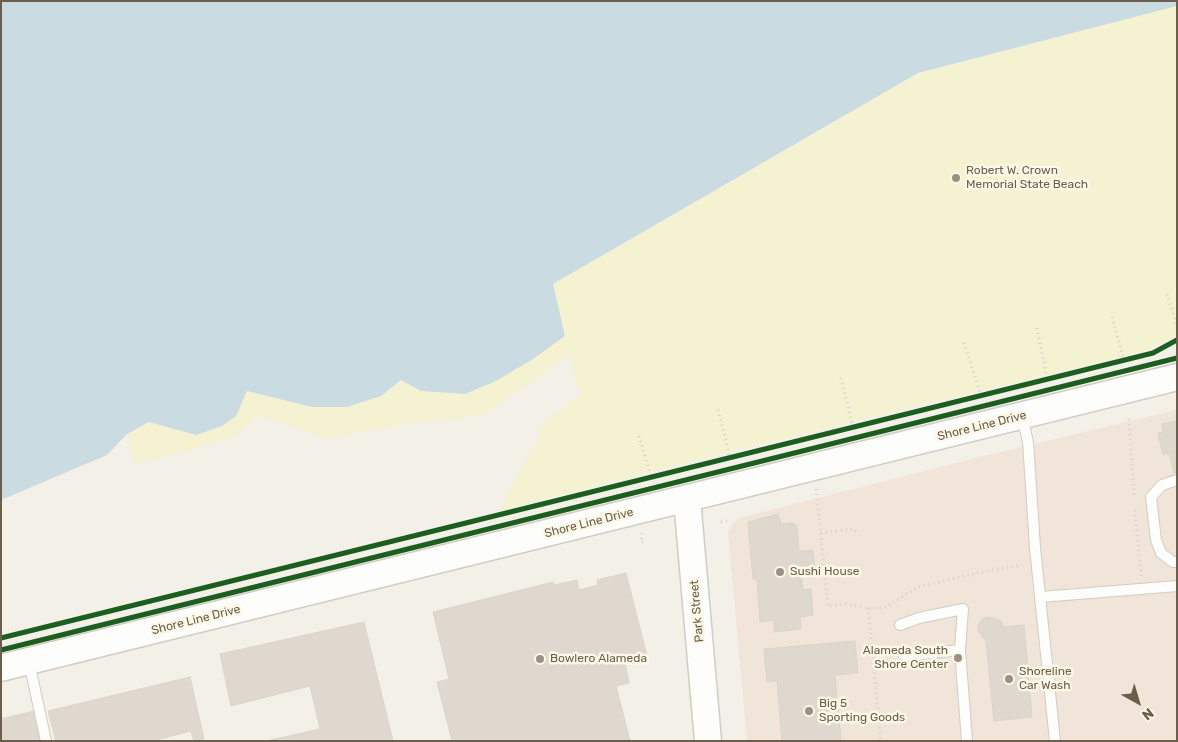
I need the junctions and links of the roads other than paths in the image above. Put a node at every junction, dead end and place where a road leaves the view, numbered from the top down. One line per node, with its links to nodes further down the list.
1 (1177, 377): 2 (street, Shore Line Drive)
2 (1022, 416): 4 (street, Shore Line Drive); 7 (lane)
3 (1177, 480): 5 (lane)
4 (687, 499): 11 (street, Shore Line Drive); 15 (street, Park Street)
5 (1177, 562)
6 (1177, 586): 7 (lane)
7 (1041, 598): 13 (lane)
8 (900, 625): 9 (lane)
9 (960, 650): 10 (lane); 16 (lane)
10 (904, 656)
11 (28, 662): 12 (street, Shore Line Drive); 14 (lane)
12 (1, 668)
13 (1055, 740): 17 (lane)
14 (46, 741)
15 (708, 741)
16 (967, 741)
17 (1049, 741)

